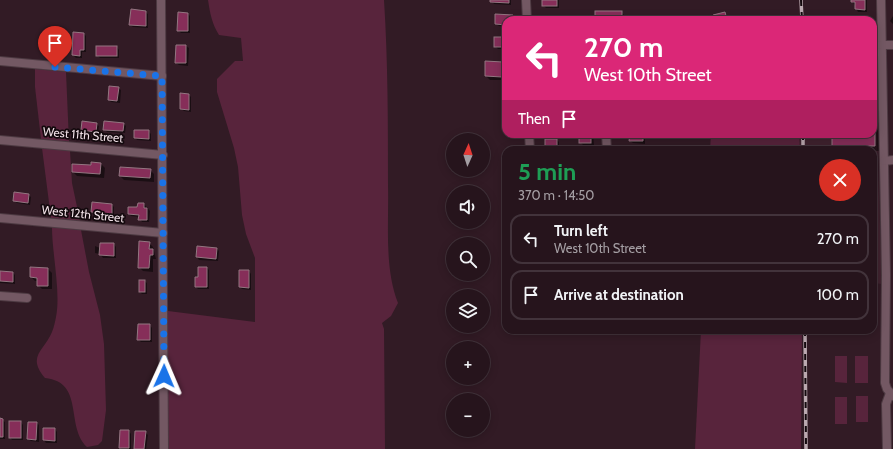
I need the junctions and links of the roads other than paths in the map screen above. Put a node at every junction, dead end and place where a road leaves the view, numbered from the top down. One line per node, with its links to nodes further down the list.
1 (161, 0): 8 (street)
2 (526, 0): 4 (street)
3 (880, 0): 5 (street)
4 (527, 16)
5 (881, 45): 6 (street); 12 (street)
6 (893, 45)
7 (0, 61): 8 (street)
8 (162, 76): 10 (street)
9 (0, 140): 10 (street, West 11th Street)
10 (163, 154): 14 (street)
11 (893, 160): 12 (street)
12 (884, 161): 15 (street)
13 (0, 218): 14 (street, West 12th Street)
14 (163, 233): 19 (street)
15 (889, 281): 18 (street)
16 (0, 296): 17 (street)
17 (27, 298)
18 (891, 395): 20 (street)
19 (164, 449)
20 (886, 449)

